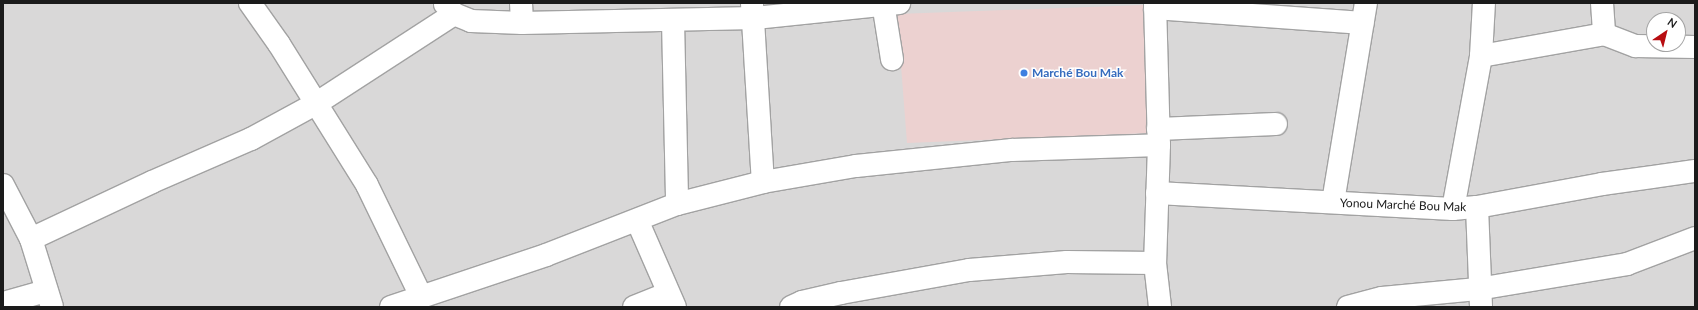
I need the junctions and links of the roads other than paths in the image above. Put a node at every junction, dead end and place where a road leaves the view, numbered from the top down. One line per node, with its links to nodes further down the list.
1 (250, 3): 16 (street)
2 (1484, 3): 14 (street)
3 (1602, 3): 12 (street)
4 (889, 4): 7 (street); 15 (street)
5 (1155, 6): 10 (street); 18 (street)
6 (449, 9): 9 (street); 16 (street)
7 (753, 11): 11 (street); 20 (street)
8 (605, 12): 9 (street); 11 (street)
9 (521, 13)
10 (1364, 13): 23 (street)
11 (673, 21): 24 (street)
12 (1604, 34): 13 (street); 14 (street)
13 (1695, 47)
14 (1480, 56): 26 (street)
15 (892, 59)
16 (317, 103): 29 (street); 31 (street)
17 (1276, 124): 18 (street)
18 (1158, 137): 20 (street); 22 (street)
19 (1695, 170): 25 (street, Yonou Marché Bou Mak)
20 (763, 182): 24 (street)
21 (3, 185): 29 (street)
22 (1157, 193): 23 (street, Yonou Marché Bou Mak); 30 (street)
23 (1332, 202): 26 (street, Yonou Marché Bou Mak)
24 (677, 204): 27 (street)
25 (1477, 208): 26 (street, Yonou Marché Bou Mak); 32 (street)
26 (1453, 209)
27 (637, 220): 31 (street); 34 (street)
28 (1695, 238): 32 (street)
29 (31, 239): 33 (street)
30 (1155, 263): 38 (street); 39 (street)
31 (421, 296): 36 (street)
32 (1479, 298): 40 (street)
33 (49, 299): 35 (street)
34 (671, 300): 37 (street)
35 (3, 303)
36 (391, 307)
37 (634, 307)
38 (791, 307)
39 (1160, 307)
40 (1348, 307)

